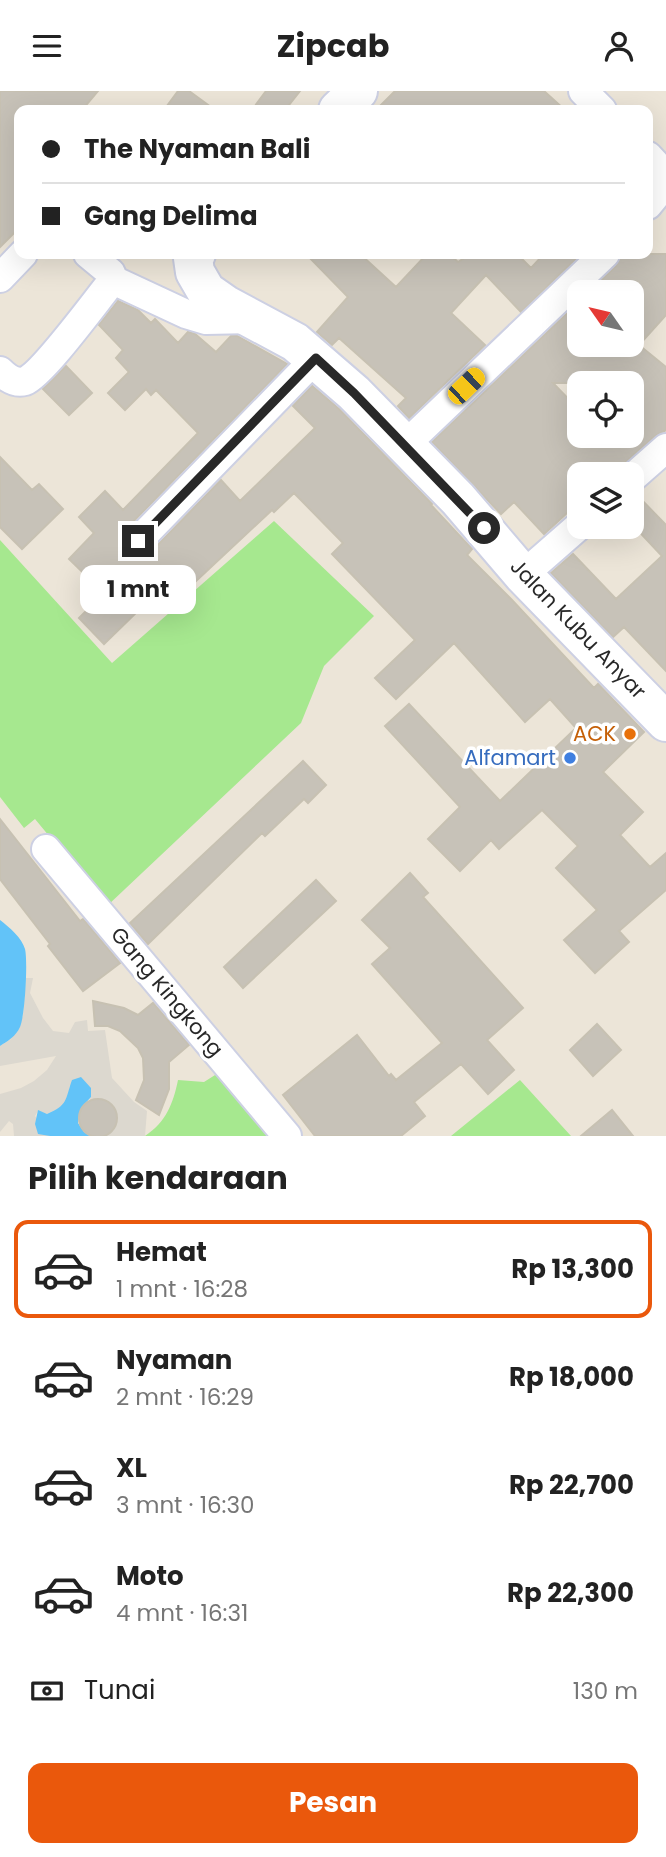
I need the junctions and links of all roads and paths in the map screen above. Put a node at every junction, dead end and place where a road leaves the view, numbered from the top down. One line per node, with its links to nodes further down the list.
1 (358, 91): 3 (street)
2 (583, 91): 4 (street)
3 (343, 105)
4 (597, 105)
5 (653, 161): 6 (street)
6 (666, 175)
7 (666, 183): 8 (street)
8 (653, 199)
9 (18, 259): 13 (street)
10 (94, 259): 14 (street)
11 (193, 259): 15 (street, Jalan Kubu Anyar)
12 (600, 259): 18 (street)
13 (0, 278)
14 (113, 280): 15 (street); 17 (street)
15 (256, 319): 16 (street, Jalan Kubu Anyar)
16 (316, 358): 18 (street, Jalan Kubu Anyar); 22 (street)
17 (0, 371)
18 (404, 446): 23 (street, Jalan Kubu Anyar)
19 (666, 448): 20 (street)
20 (644, 467)
21 (567, 536): 23 (street)
22 (138, 541)
23 (523, 575): 24 (street, Jalan Kubu Anyar)
24 (666, 722)
25 (46, 849): 26 (street, Gang Kingkong)
26 (287, 1136)

